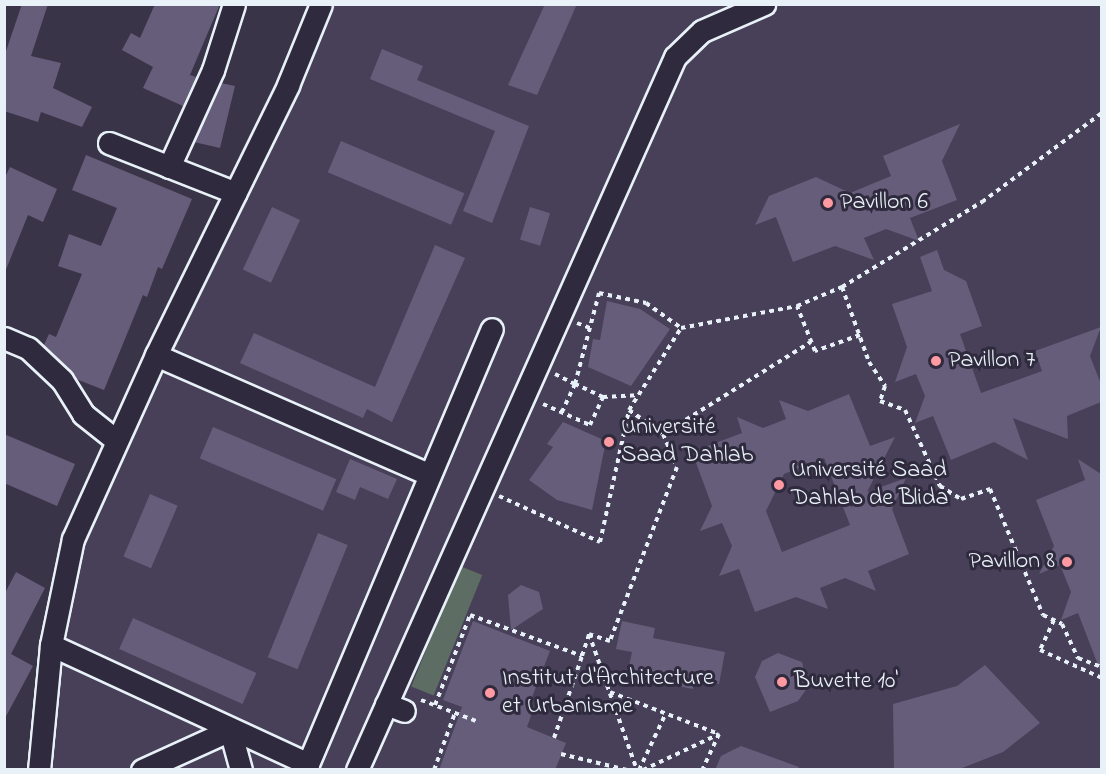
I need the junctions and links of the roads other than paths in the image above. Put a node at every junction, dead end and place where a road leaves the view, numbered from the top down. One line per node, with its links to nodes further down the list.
1 (234, 4): 5 (street)
2 (321, 4): 6 (street)
3 (764, 4): 18 (street)
4 (109, 143): 5 (street)
5 (169, 167): 6 (street)
6 (236, 194): 9 (street)
7 (492, 329): 11 (street)
8 (4, 338): 10 (street)
9 (156, 355): 10 (street); 11 (street)
10 (117, 441): 12 (street)
11 (429, 474): 14 (street)
12 (51, 645): 13 (street); 15 (street)
13 (230, 730): 14 (street); 16 (street); 17 (street)
14 (307, 767)
15 (39, 770)
16 (142, 770)
17 (242, 770)
18 (357, 770)

